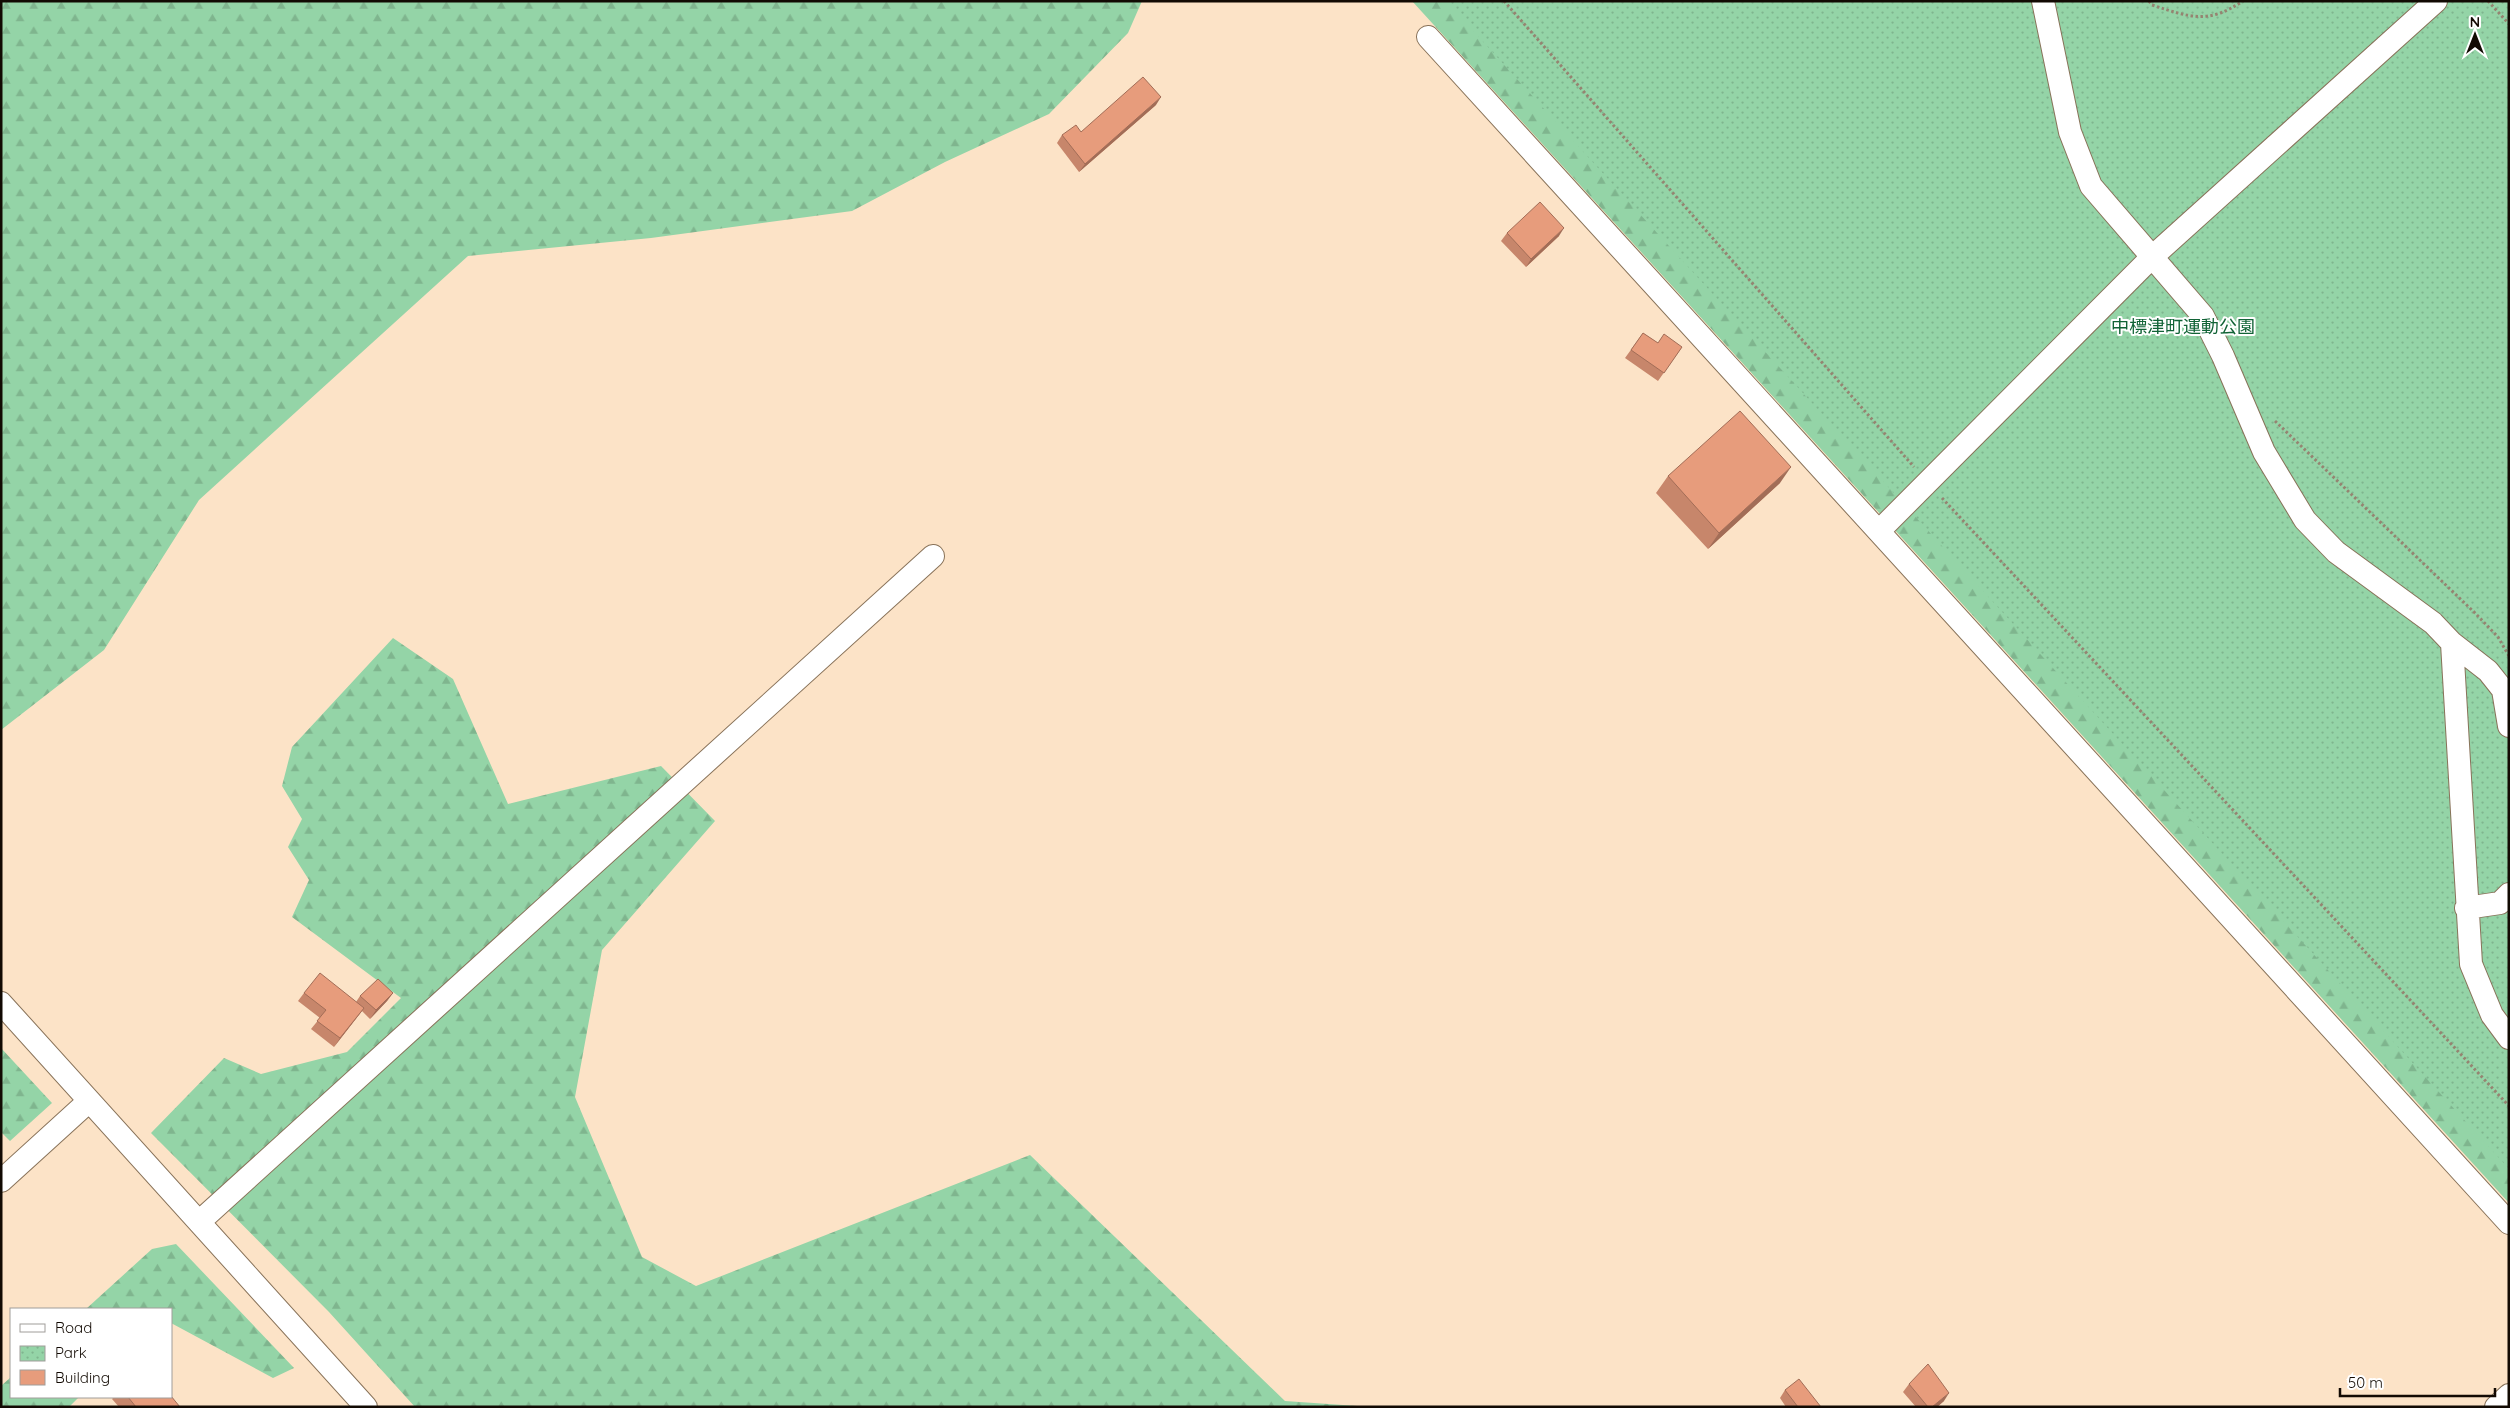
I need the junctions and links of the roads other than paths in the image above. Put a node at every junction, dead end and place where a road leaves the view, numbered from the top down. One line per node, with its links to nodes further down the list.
1 (2043, 1): 4 (street)
2 (2436, 1): 4 (street)
3 (1428, 37): 5 (street)
4 (2151, 258): 5 (street); 7 (street)
5 (1879, 531): 16 (street)
6 (933, 556): 15 (street)
7 (2452, 643): 8 (street); 10 (street)
8 (2509, 726)
9 (2509, 894): 10 (street)
10 (2466, 908): 12 (street)
11 (1, 1003): 13 (street)
12 (2509, 1038)
13 (89, 1101): 14 (street); 15 (street)
14 (1, 1181)
15 (199, 1222): 18 (street)
16 (2509, 1223)
17 (2509, 1395): 19 (street)
18 (366, 1407)
19 (2496, 1407)

